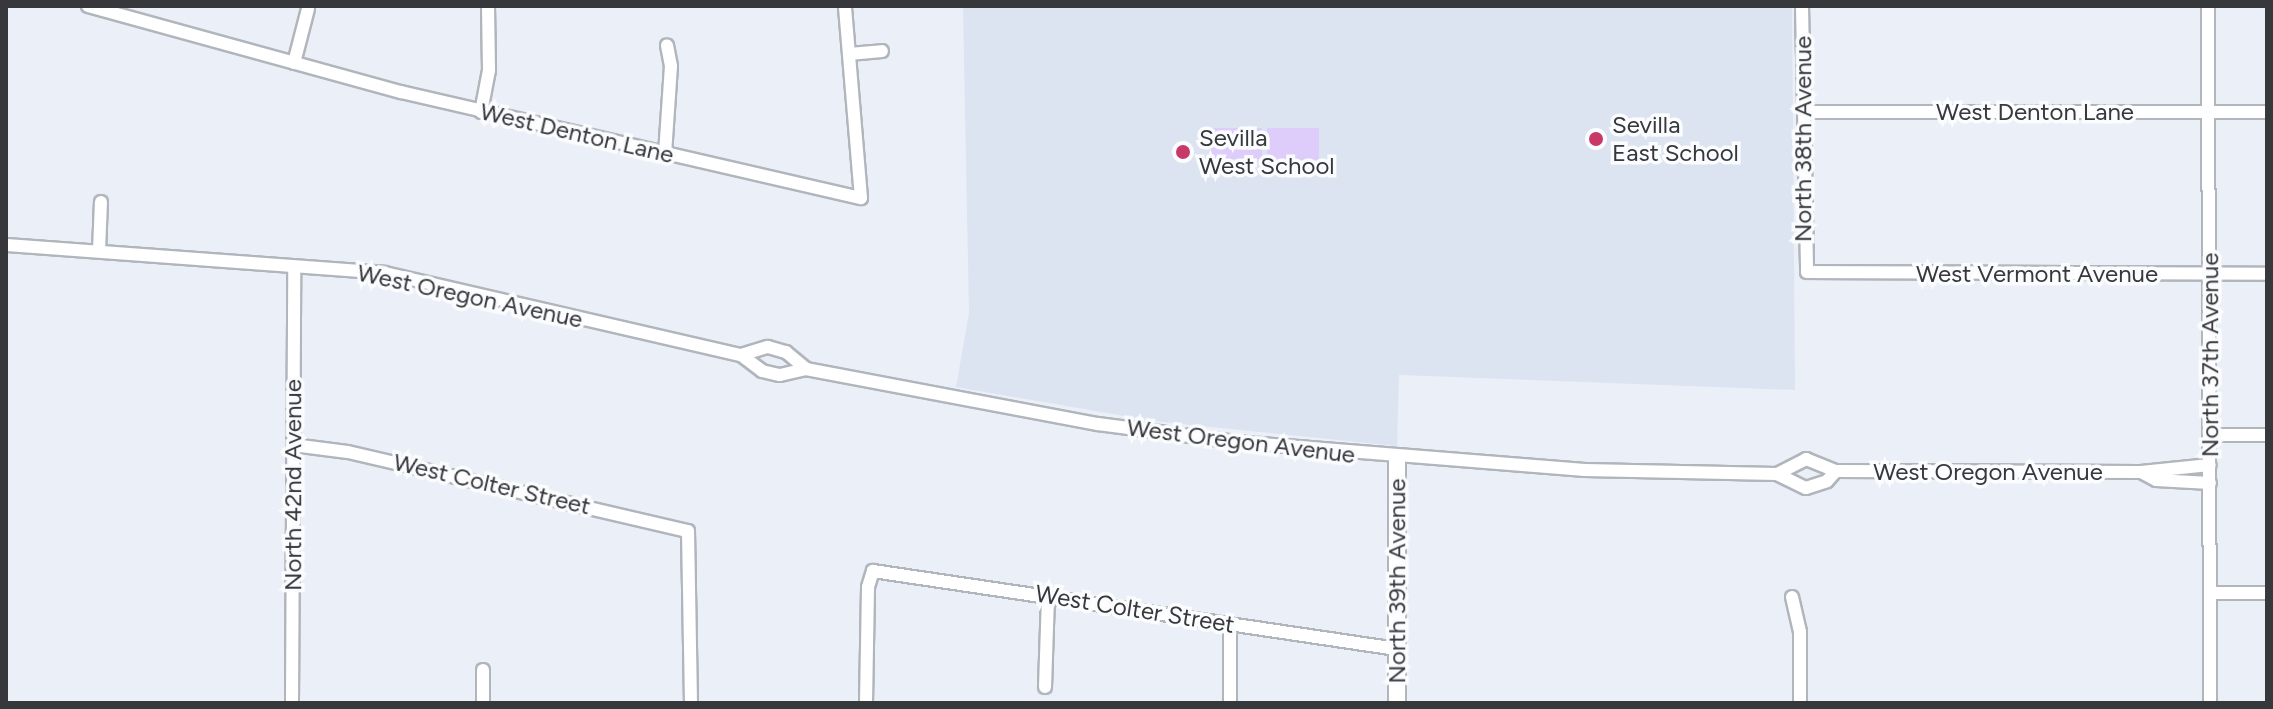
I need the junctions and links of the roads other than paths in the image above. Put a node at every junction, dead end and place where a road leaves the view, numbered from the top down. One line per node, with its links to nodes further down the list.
1 (88, 6): 6 (street, West Denton Lane)
2 (488, 6): 12 (street)
3 (845, 6): 10 (street)
4 (1802, 6): 13 (street, North 38th Avenue)
5 (2208, 6): 14 (street, North 37th Avenue)
6 (112, 9): 11 (street, West Denton Lane)
7 (308, 9): 11 (street)
8 (667, 45): 16 (street)
9 (882, 51): 10 (street)
10 (849, 54): 16 (street, West Denton Lane)
11 (294, 63): 12 (street, West Denton Lane)
12 (481, 112): 16 (street, West Denton Lane)
13 (1804, 112): 14 (street, West Denton Lane); 21 (street, North 38th Avenue)
14 (2209, 112): 15 (street, West Denton Lane); 22 (street, North 37th Avenue)
15 (2267, 112)
16 (665, 154)
17 (101, 202): 19 (street)
18 (6, 245): 19 (street, West Oregon Avenue)
19 (99, 251): 20 (street, West Oregon Avenue)
20 (294, 267): 24 (street, West Oregon Avenue); 28 (street, North 42nd Avenue)
21 (1807, 272): 22 (street, West Vermont Avenue)
22 (2209, 274): 23 (street, West Vermont Avenue); 26 (street, North 37th Avenue)
23 (2267, 274)
24 (741, 355): 25 (street, West Oregon Avenue); 25 (street, West Oregon Avenue)
25 (806, 369): 29 (street, West Oregon Avenue)
26 (2209, 435): 27 (street); 30 (street, North 37th Avenue)
27 (2267, 435)
28 (293, 445): 43 (street, North 42nd Avenue); 45 (street, West Colter Street)
29 (1397, 458): 33 (street, West Oregon Avenue); 40 (street, North 39th Avenue)
30 (2210, 465): 32 (street, West Oregon Avenue); 34 (street, North 37th Avenue)
31 (1836, 471): 32 (street, West Oregon Avenue); 33 (street, West Oregon Avenue); 33 (street, West Oregon Avenue)
32 (2141, 472): 34 (street, West Oregon Avenue)
33 (1777, 474)
34 (2210, 483): 35 (street, North 37th Avenue)
35 (2210, 593): 36 (street); 50 (street, North 37th Avenue)
36 (2267, 593)
37 (1048, 596): 39 (street, West Colter Street); 42 (street); 46 (street, West Colter Street)
38 (1792, 597): 49 (street)
39 (1230, 624): 40 (street, West Colter Street); 47 (street)
40 (1397, 649): 48 (street, North 39th Avenue)
41 (483, 670): 44 (street)
42 (1045, 687)
43 (292, 703)
44 (483, 703)
45 (691, 703)
46 (866, 703)
47 (1230, 703)
48 (1397, 703)
49 (1800, 703)
50 (2210, 703)

